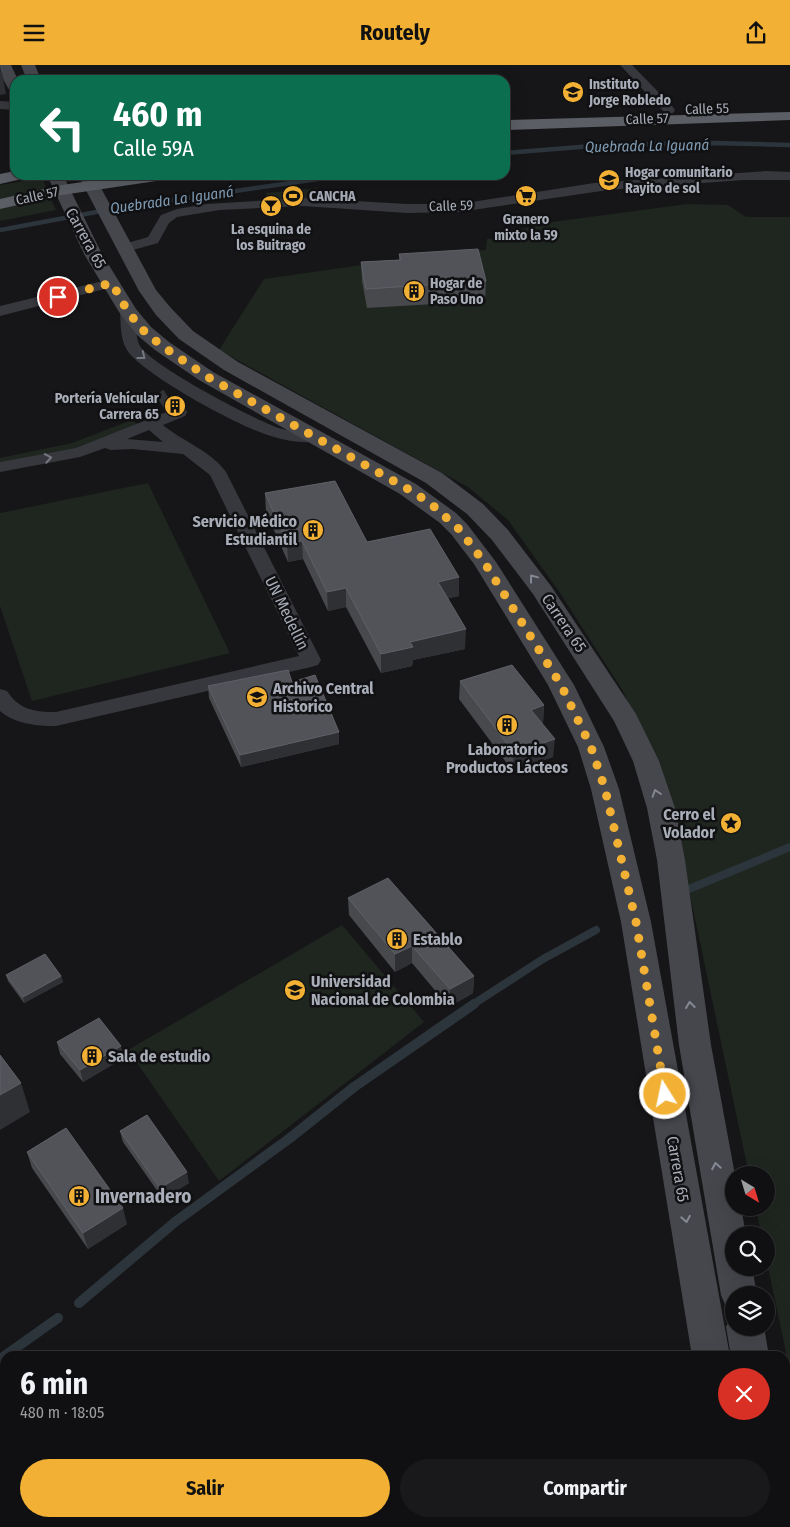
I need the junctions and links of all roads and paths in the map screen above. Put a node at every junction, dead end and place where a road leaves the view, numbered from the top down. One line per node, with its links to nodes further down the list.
1 (4, 65): 3 (main road)
2 (626, 65): 5 (street)
3 (10, 78)
4 (790, 107): 5 (highway, Calle 55)
5 (669, 110): 6 (highway, Calle 55)
6 (510, 114)
7 (790, 116): 8 (highway, Calle 57)
8 (510, 125)
9 (790, 176): 15 (street, Calle 59)
10 (57, 180): 13 (main road, Carrera 65)
11 (130, 180): 12 (highway, Calle 57)
12 (92, 186): 13 (highway, Calle 57); 15 (main road, Carrera 65)
13 (64, 196): 14 (highway, Calle 57); 16 (main road, Carrera 65)
14 (0, 204)
15 (125, 247): 17 (main road, Carrera 65)
16 (96, 257): 17 (main road); 18 (main road, Carrera 65)
17 (142, 278): 32 (main road, Carrera 65, one-way to 17)
18 (112, 283): 19 (street); 20 (main road, Carrera 65)
19 (0, 311)
20 (128, 312): 21 (street, one-way to 21); 25 (main road, Carrera 65)
21 (170, 376): 22 (street); 23 (street)
22 (168, 397)
23 (228, 410): 24 (street); 25 (street)
24 (151, 423): 27 (street); 28 (street)
25 (314, 437): 34 (main road, Carrera 65, one-way to 34)
26 (71, 439): 29 (street)
27 (94, 447): 28 (street, UN Medellín); 30 (street, one-way to 27)
28 (185, 449): 31 (street, UN Medellín)
29 (0, 453)
30 (0, 467)
31 (0, 696)
32 (727, 1226)
33 (747, 1336): 35 (main road)
34 (710, 1351)
35 (749, 1351)

